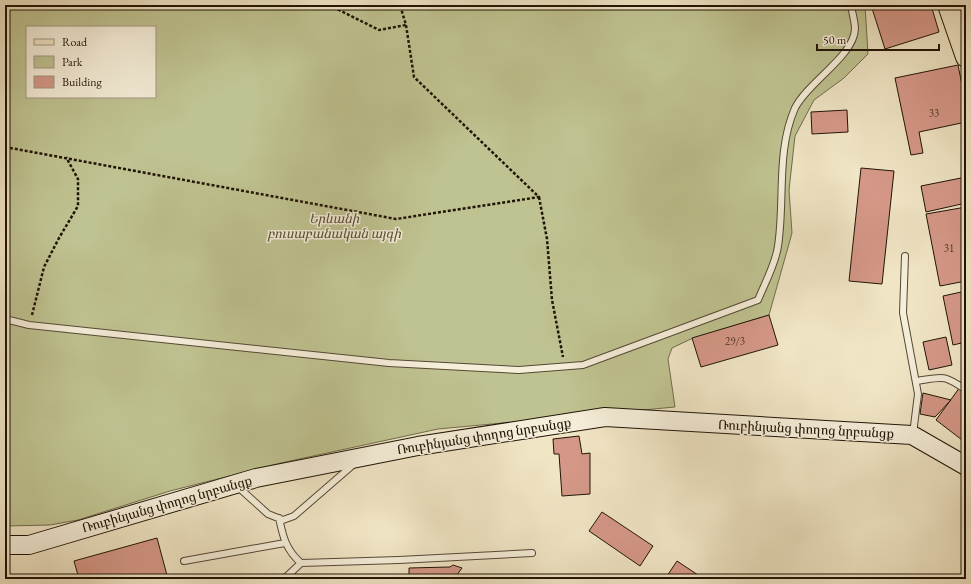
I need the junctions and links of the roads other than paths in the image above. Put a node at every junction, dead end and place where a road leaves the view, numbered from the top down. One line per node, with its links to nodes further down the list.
1 (851, 5): 5 (lane)
2 (948, 5): 3 (main road)
3 (966, 57)
4 (905, 256): 6 (lane)
5 (5, 319)
6 (917, 381): 7 (lane); 8 (lane)
7 (966, 390)
8 (912, 435): 9 (street, Ռուբինյանց փողոց նրբանցք); 10 (street, Ռուբինյանց փողոց նրբանցք)
9 (361, 457): 11 (street, Ռուբինյանց փողոց նրբանցք); 12 (lane)
10 (966, 466)
11 (234, 484): 12 (lane); 14 (street, Ռուբինյանց փողոց նրբանցք)
12 (279, 518): 13 (lane)
13 (285, 543): 16 (lane); 17 (lane)
14 (5, 545)
15 (532, 553): 17 (lane)
16 (184, 561)
17 (301, 563): 18 (lane)
18 (284, 579)

